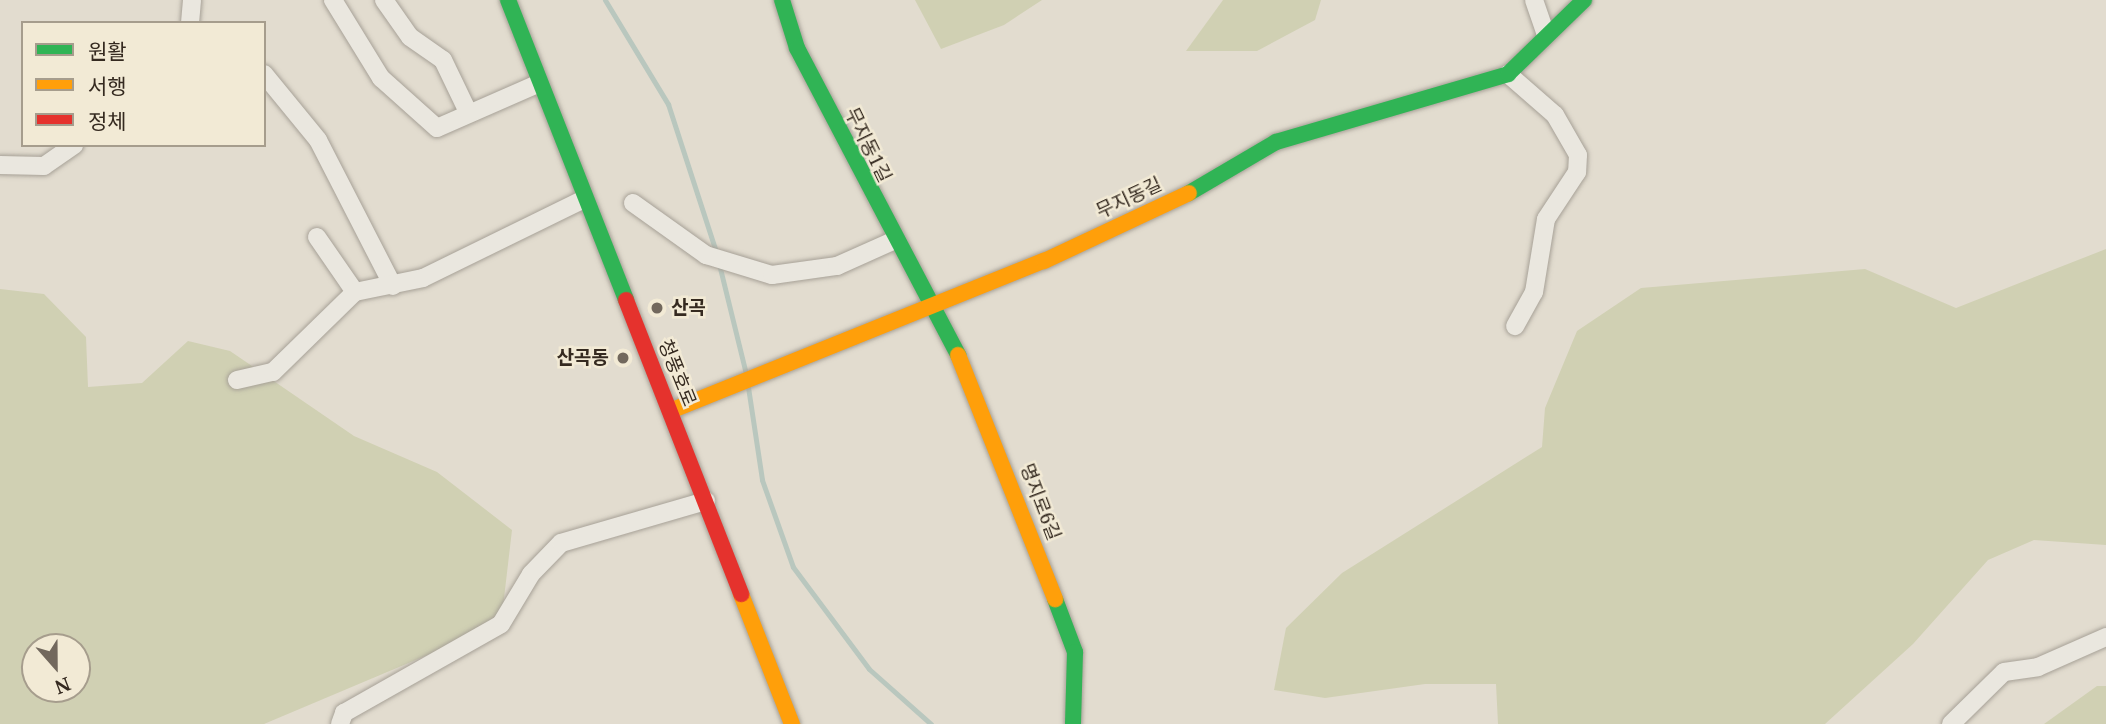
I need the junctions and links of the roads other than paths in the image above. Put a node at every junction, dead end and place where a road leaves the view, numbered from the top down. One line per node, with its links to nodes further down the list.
1 (192, 0): 8 (street)
2 (333, 0): 13 (street)
3 (384, 0): 13 (street)
4 (508, 0): 12 (street, 청풍호로)
5 (782, 0): 19 (street, 무지동1길)
6 (1534, 0): 9 (street)
7 (1584, 0): 9 (street)
8 (190, 21)
9 (1546, 34): 10 (street)
10 (1508, 74): 22 (street, 무지동길); 23 (street)
11 (266, 76): 20 (street)
12 (537, 84): 13 (street); 16 (street, 청풍호로)
13 (468, 112)
14 (71, 147): 15 (street)
15 (0, 165)
16 (584, 199): 20 (street); 25 (street, 청풍호로)
17 (633, 203): 19 (street)
18 (317, 237): 21 (street)
19 (895, 240): 22 (street, 무지동1길)
20 (393, 286): 21 (street)
21 (355, 292): 24 (street)
22 (934, 301): 25 (street, 무지동길); 30 (street, 명지로6길)
23 (1515, 326)
24 (237, 380)
25 (670, 411): 26 (street, 청풍호로)
26 (706, 501): 28 (street); 29 (street, 청풍호로)
27 (2106, 637): 31 (street)
28 (340, 724)
29 (792, 724)
30 (1073, 724)
31 (1951, 724)

